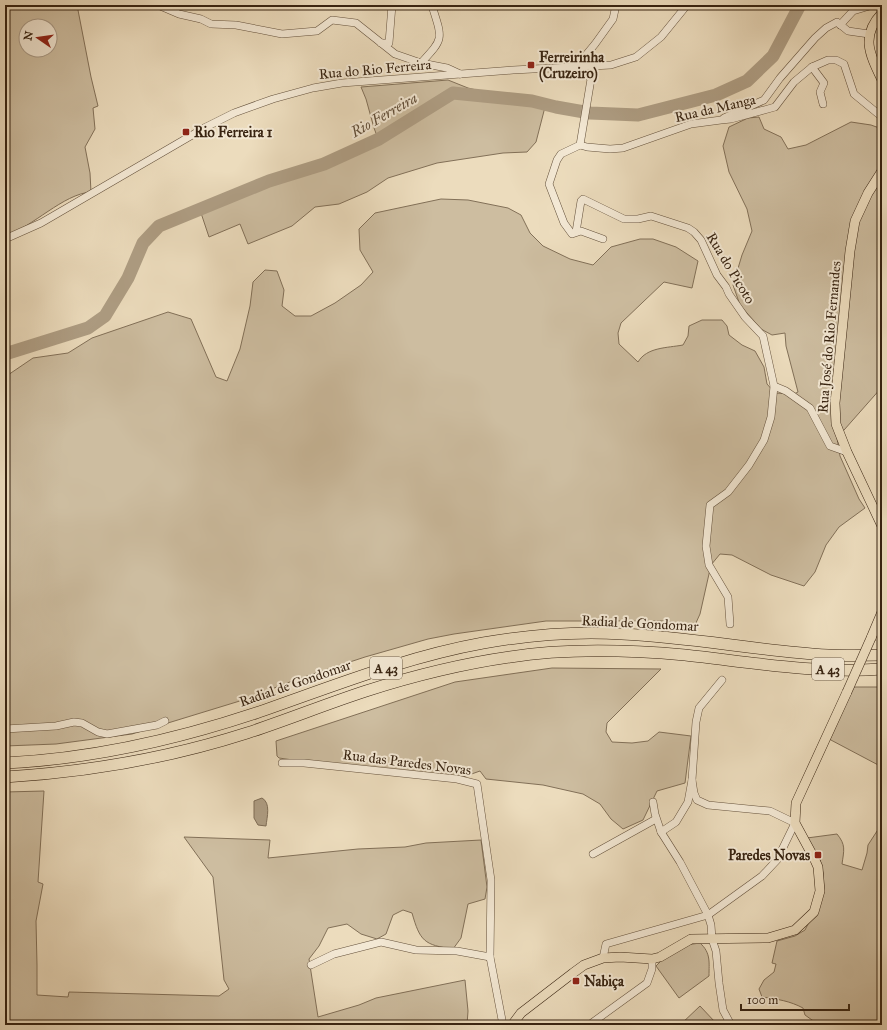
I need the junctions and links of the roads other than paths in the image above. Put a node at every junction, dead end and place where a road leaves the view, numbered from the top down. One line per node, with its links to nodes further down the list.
1 (158, 5): 10 (street)
2 (392, 5): 10 (street)
3 (438, 5): 11 (street)
4 (616, 5): 12 (street)
5 (687, 5): 12 (street, Rua do Rio Ferreira)
6 (874, 5): 8 (street)
7 (882, 12): 9 (main road)
8 (840, 25): 9 (street); 18 (street)
9 (869, 34): 15 (main road)
10 (381, 43): 11 (street)
11 (421, 63): 14 (street)
12 (578, 67): 14 (street, Rua do Rio Ferreira); 19 (street)
13 (812, 67): 16 (street); 17 (street, Rua da Manga); 18 (street, Rua da Manga)
14 (460, 74): 22 (street, Rua do Rio Ferreira)
15 (882, 80)
16 (823, 104)
17 (882, 117)
18 (721, 120): 19 (street, Rua da Manga)
19 (580, 145): 21 (street)
20 (882, 171): 25 (main road, Rua José do Rio Fernandes)
21 (576, 232): 23 (street); 24 (street, Rua do Picoto)
22 (5, 239)
23 (603, 239)
24 (774, 386): 25 (street); 28 (street)
25 (847, 452): 26 (main road, Rua José do Rio Fernandes)
26 (882, 526)
27 (882, 612): 40 (main road, bridge)
28 (730, 624)
29 (882, 655): 34 (highway, Radial de Gondomar / A 43)
30 (882, 669): 36 (highway, A 43)
31 (722, 680): 37 (street)
32 (165, 721): 33 (street)
33 (5, 729)
34 (5, 763)
35 (282, 763): 45 (street, Rua das Paredes Novas)
36 (5, 777)
37 (692, 780): 40 (street); 41 (street)
38 (653, 802): 39 (street)
39 (656, 819): 41 (street); 42 (street)
40 (795, 823): 43 (street); 44 (main road)
41 (661, 832): 43 (street)
42 (593, 854)
43 (708, 915): 44 (street); 46 (street)
44 (712, 939): 47 (main road); 52 (street)
45 (490, 956): 48 (street); 49 (street, Rua das Paredes Novas)
46 (603, 958): 47 (main road); 50 (main road)
47 (652, 959): 51 (street)
48 (311, 965)
49 (503, 1025)
50 (512, 1025)
51 (589, 1025)
52 (730, 1025)

